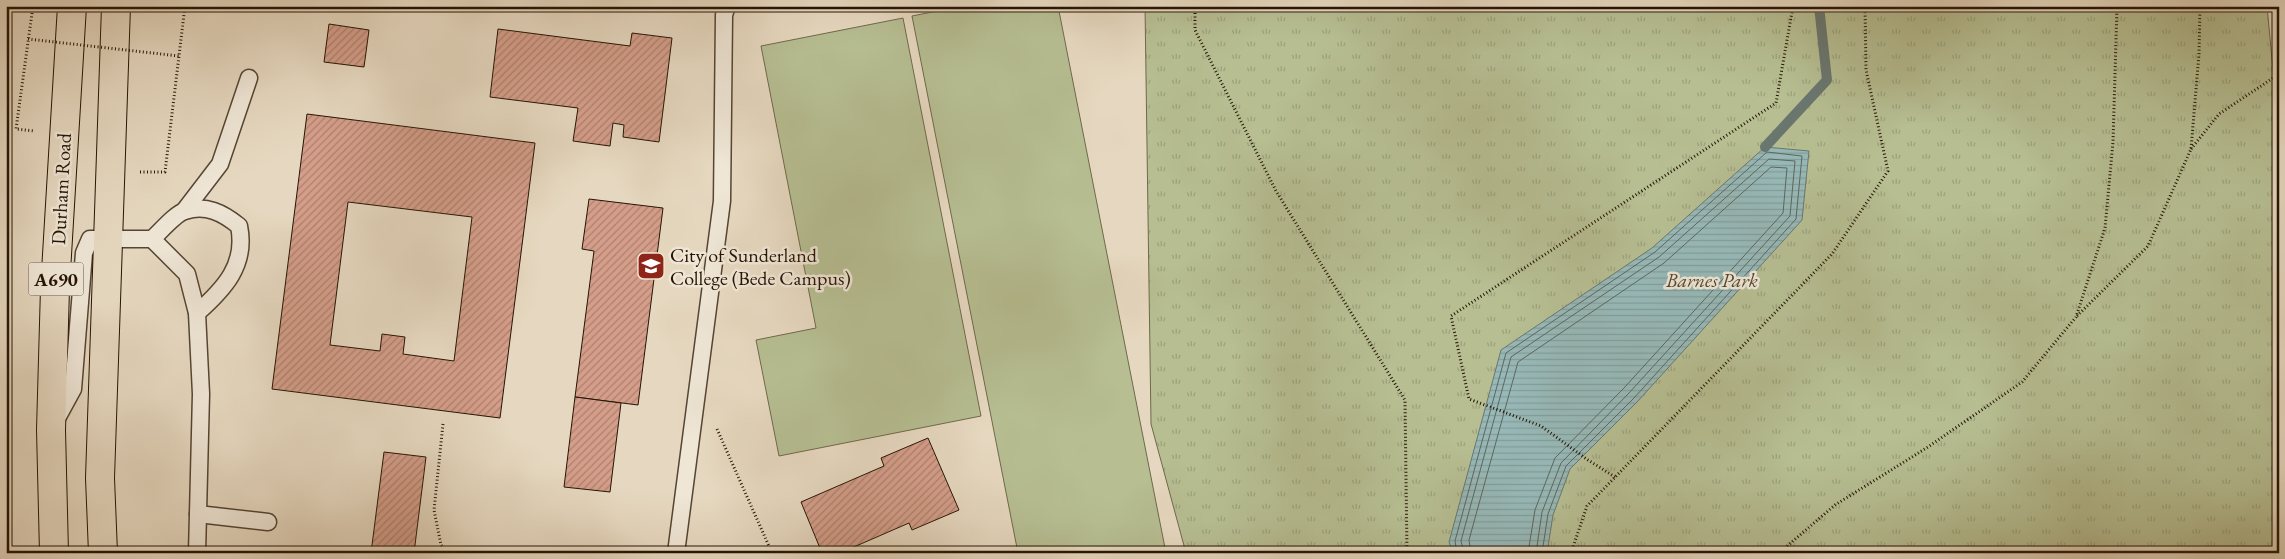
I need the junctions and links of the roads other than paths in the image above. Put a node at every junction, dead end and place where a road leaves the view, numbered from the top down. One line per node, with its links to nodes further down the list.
1 (72, 6): 9 (highway, Durham Road / A690)
2 (116, 6): 6 (highway, A690)
3 (727, 6): 15 (lane)
4 (248, 78): 5 (lane)
5 (184, 211): 7 (lane); 8 (lane)
6 (107, 238): 7 (lane); 9 (lane); 13 (highway, A690)
7 (152, 239): 8 (lane)
8 (197, 313): 10 (lane)
9 (51, 430): 12 (highway, Durham Road / A690)
10 (198, 514): 11 (lane); 14 (lane)
11 (268, 522)
12 (54, 553)
13 (102, 553)
14 (197, 553)
15 (676, 553)

